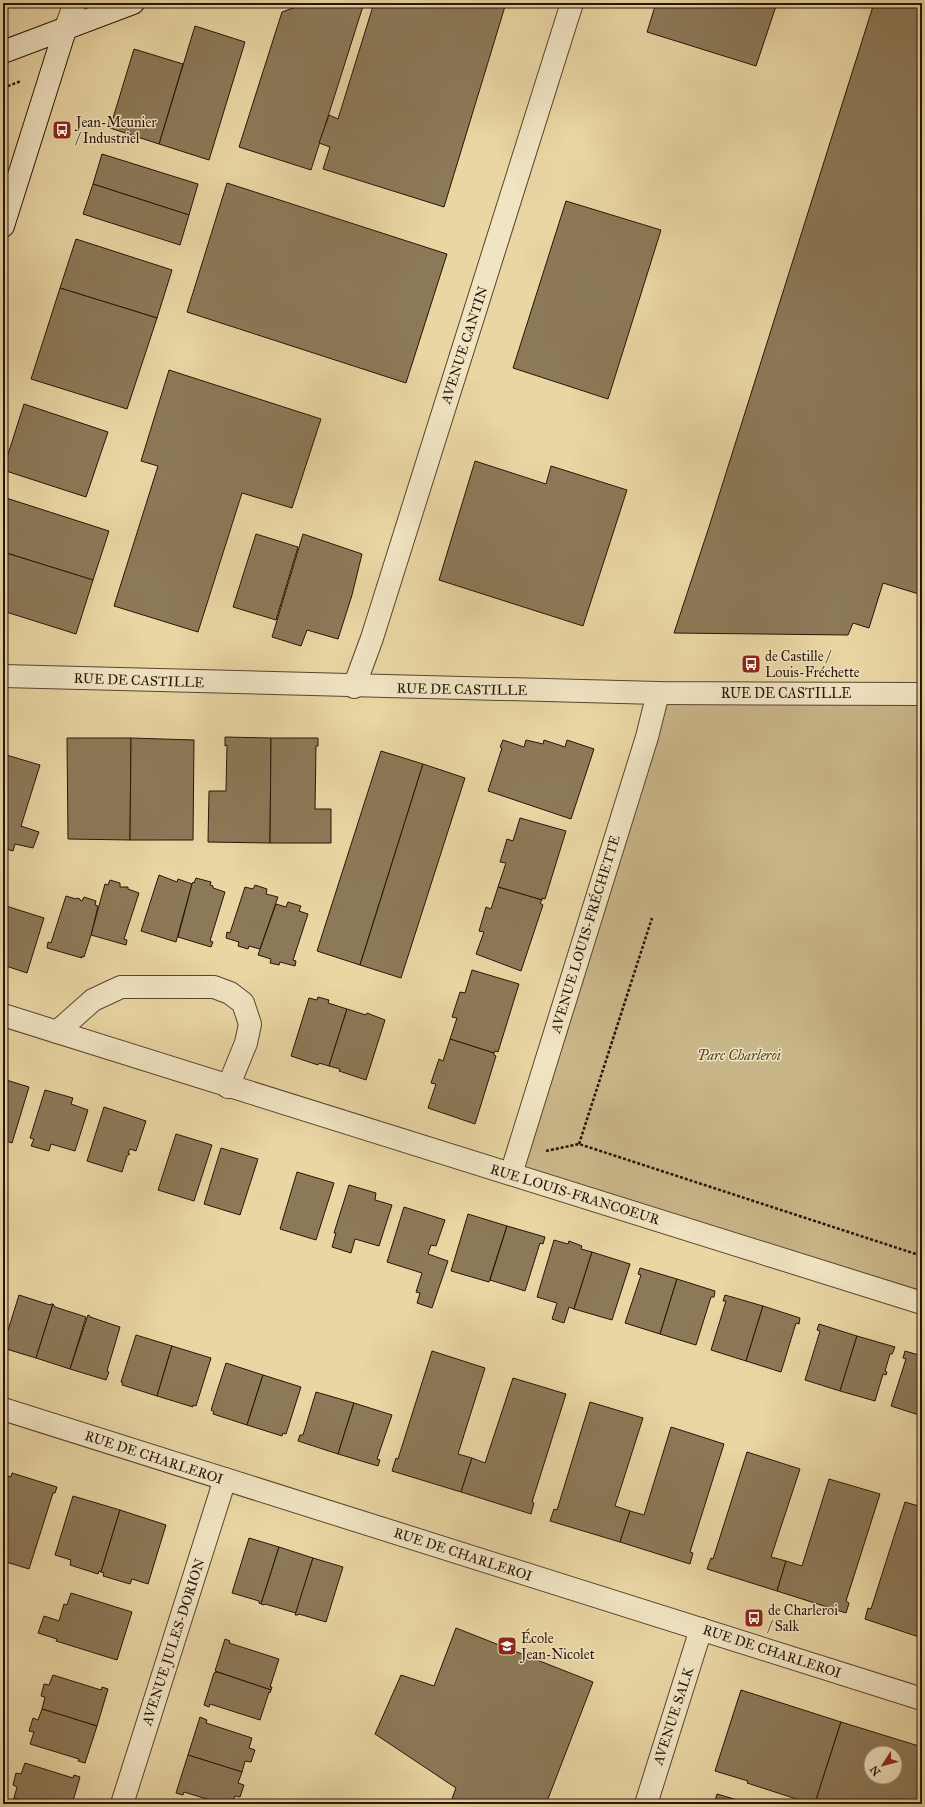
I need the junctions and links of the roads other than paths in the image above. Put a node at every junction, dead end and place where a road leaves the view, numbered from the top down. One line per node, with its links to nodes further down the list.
1 (75, 3): 4 (street)
2 (133, 3): 4 (street)
3 (572, 3): 8 (street, AVENUE CANTIN)
4 (65, 30): 5 (street); 6 (street)
5 (3, 52)
6 (3, 226)
7 (3, 676): 8 (street, RUE DE CASTILLE)
8 (354, 686): 9 (street, RUE DE CASTILLE)
9 (658, 693): 10 (street, RUE DE CASTILLE); 14 (street, AVENUE LOUIS-FRÉCHETTE)
10 (922, 694)
11 (3, 1015): 12 (street, RUE LOUIS-FRANCOEUR)
12 (57, 1032): 13 (street, RUE LOUIS-FRANCOEUR); 13 (street)
13 (228, 1087): 14 (street, RUE LOUIS-FRANCOEUR)
14 (513, 1165): 15 (street, RUE LOUIS-FRANCOEUR)
15 (922, 1303)
16 (3, 1409): 17 (street, RUE DE CHARLEROI)
17 (225, 1479): 18 (street, RUE DE CHARLEROI); 20 (street, AVENUE JULES-DORION)
18 (701, 1629): 19 (street, RUE DE CHARLEROI); 21 (street, AVENUE SALK)
19 (922, 1699)
20 (122, 1804)
21 (646, 1804)

